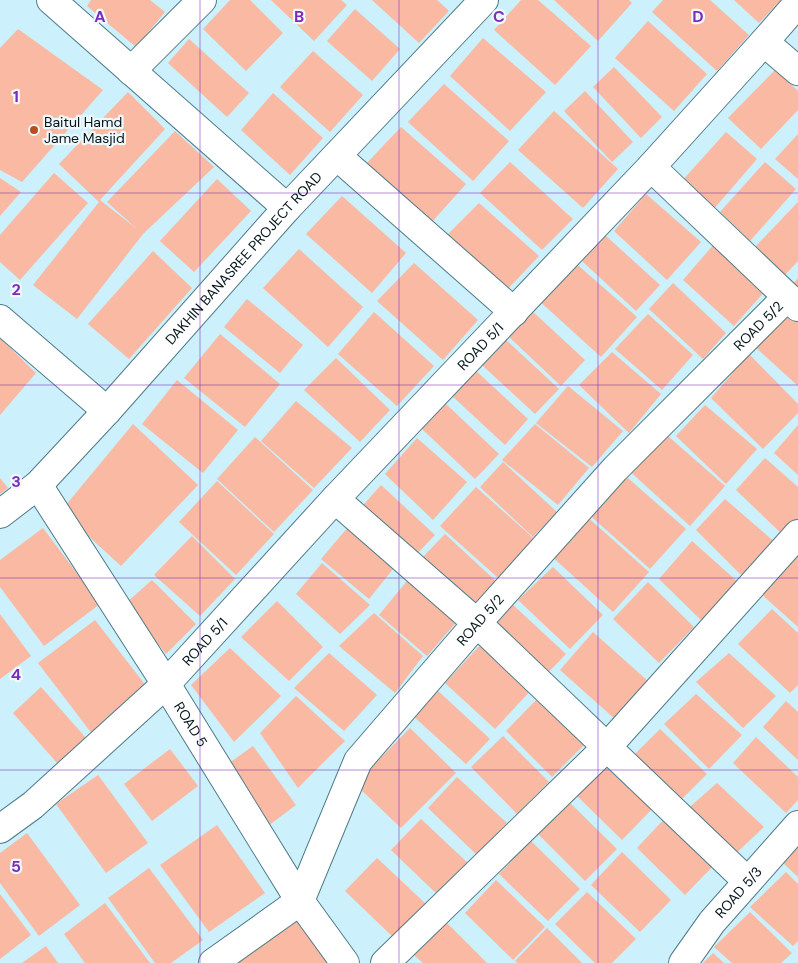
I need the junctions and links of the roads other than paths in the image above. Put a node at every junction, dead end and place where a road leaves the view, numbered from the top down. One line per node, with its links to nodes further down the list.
1 (51, 0): 6 (street)
2 (202, 0): 6 (street)
3 (484, 0): 8 (street, DAKHIN BANASREE PROJECT ROAD)
4 (798, 4): 5 (street, ROAD 5/1)
5 (764, 42): 7 (street); 9 (street, ROAD 5/1)
6 (132, 71): 10 (street)
7 (798, 71)
8 (336, 156): 10 (street, DAKHIN BANASREE PROJECT ROAD); 12 (street)
9 (651, 168): 11 (street); 12 (street, ROAD 5/1)
10 (287, 208): 14 (street, DAKHIN BANASREE PROJECT ROAD)
11 (793, 302): 19 (street, ROAD 5/2)
12 (514, 312): 16 (street, ROAD 5/1)
13 (0, 319): 14 (street)
14 (107, 411): 15 (street, DAKHIN BANASREE PROJECT ROAD)
15 (38, 485): 17 (street, DAKHIN BANASREE PROJECT ROAD); 20 (street, ROAD 5)
16 (335, 499): 19 (street); 20 (street, ROAD 5/1)
17 (0, 514)
18 (798, 534): 21 (street)
19 (476, 623): 21 (street); 25 (street, ROAD 5/2)
20 (166, 684): 23 (street, ROAD 5/1); 25 (street, ROAD 5)
21 (607, 747): 24 (street); 28 (street)
22 (798, 825): 24 (street, ROAD 5/3)
23 (0, 829)
24 (748, 881): 29 (street, ROAD 5/3)
25 (300, 901): 26 (street); 27 (street, ROAD 5)
26 (213, 963)
27 (345, 963)
28 (385, 963)
29 (683, 963)

